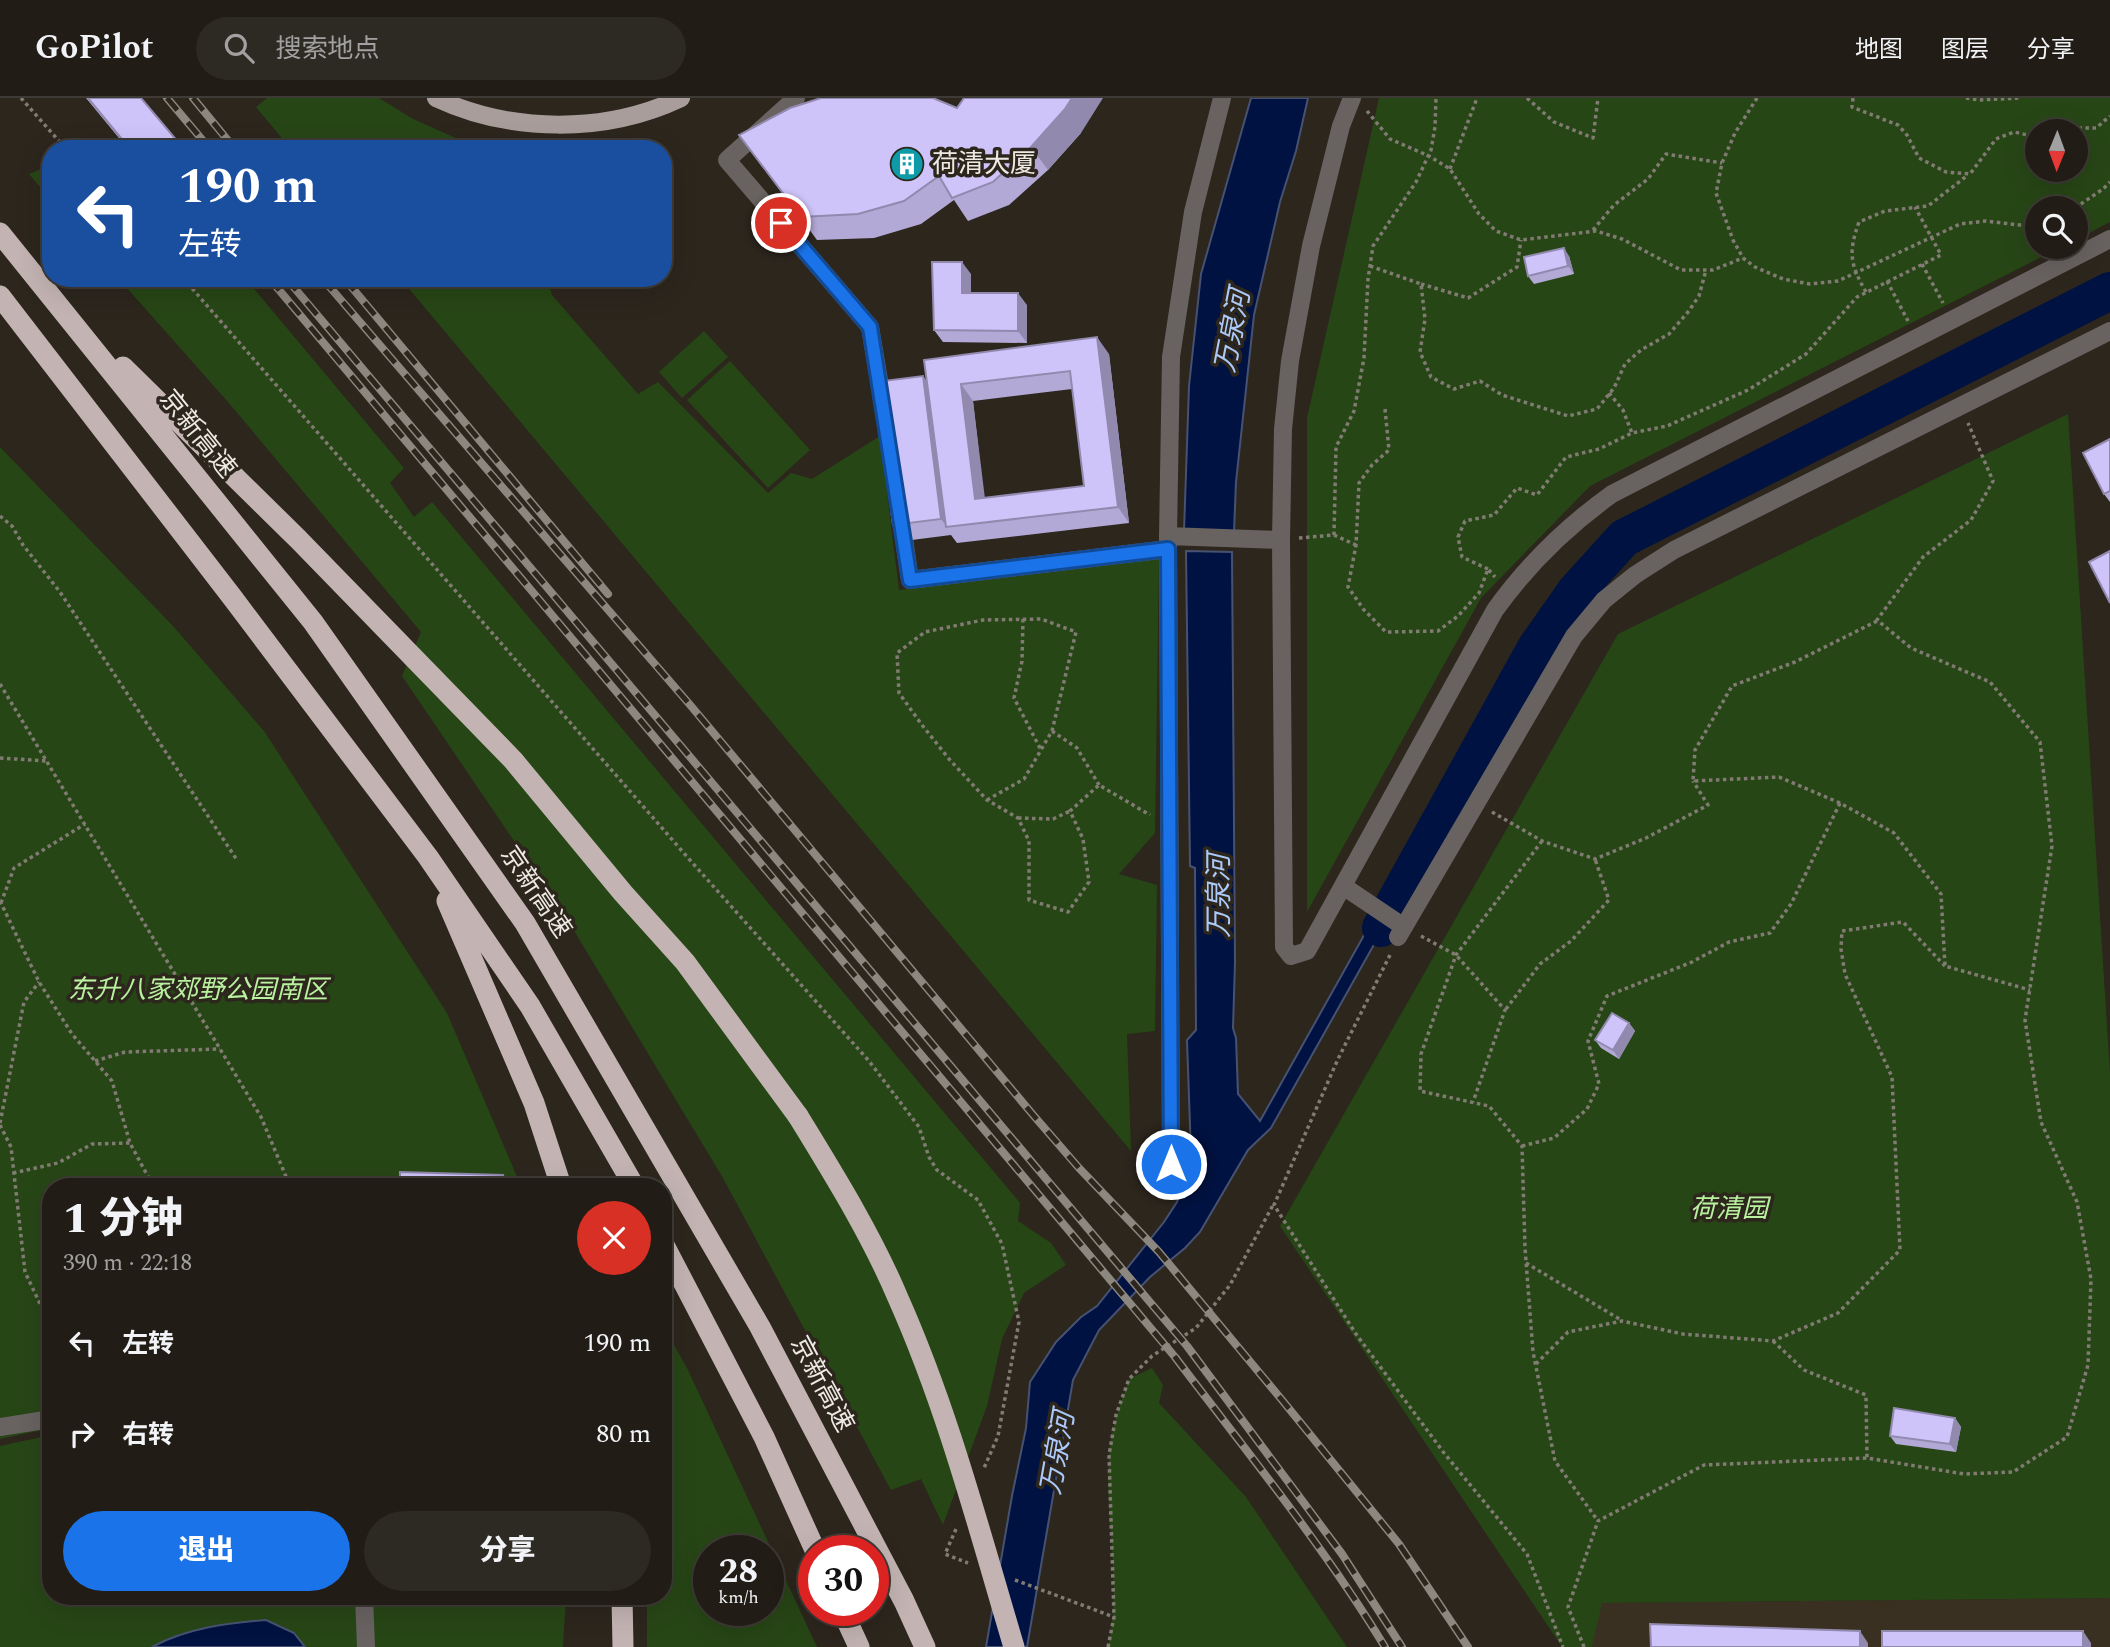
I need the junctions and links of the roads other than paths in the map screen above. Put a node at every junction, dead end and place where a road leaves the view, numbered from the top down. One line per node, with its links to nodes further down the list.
1 (436, 98): 2 (main road)
2 (681, 98)
3 (796, 98): 13 (street)
4 (1222, 98): 16 (street)
5 (1359, 103): 15 (street)
6 (0, 233): 8 (highway, 京新高速)
7 (2110, 240): 18 (street)
8 (42, 284)
9 (44, 287): 11 (highway, 京新高速)
10 (0, 296): 17 (highway)
11 (54, 299): 34 (highway, 京新高速); 35 (highway, bridge)
12 (2110, 331): 18 (street)
13 (885, 420)
14 (898, 500): 16 (street)
15 (1281, 540): 16 (street); 18 (street)
16 (1168, 543): 19 (street)
17 (428, 857): 20 (highway); 21 (highway)
18 (1343, 886)
19 (1171, 1164)
20 (559, 1178)
21 (629, 1178)
22 (672, 1260): 25 (highway)
23 (42, 1420): 24 (street)
24 (0, 1427)
25 (808, 1535)
26 (365, 1605): 30 (street)
27 (621, 1605): 31 (highway)
28 (622, 1605): 32 (highway)
29 (849, 1626): 33 (highway)
30 (366, 1647)
31 (613, 1647)
32 (622, 1647)
33 (859, 1647)
34 (925, 1647)
35 (1014, 1647)

